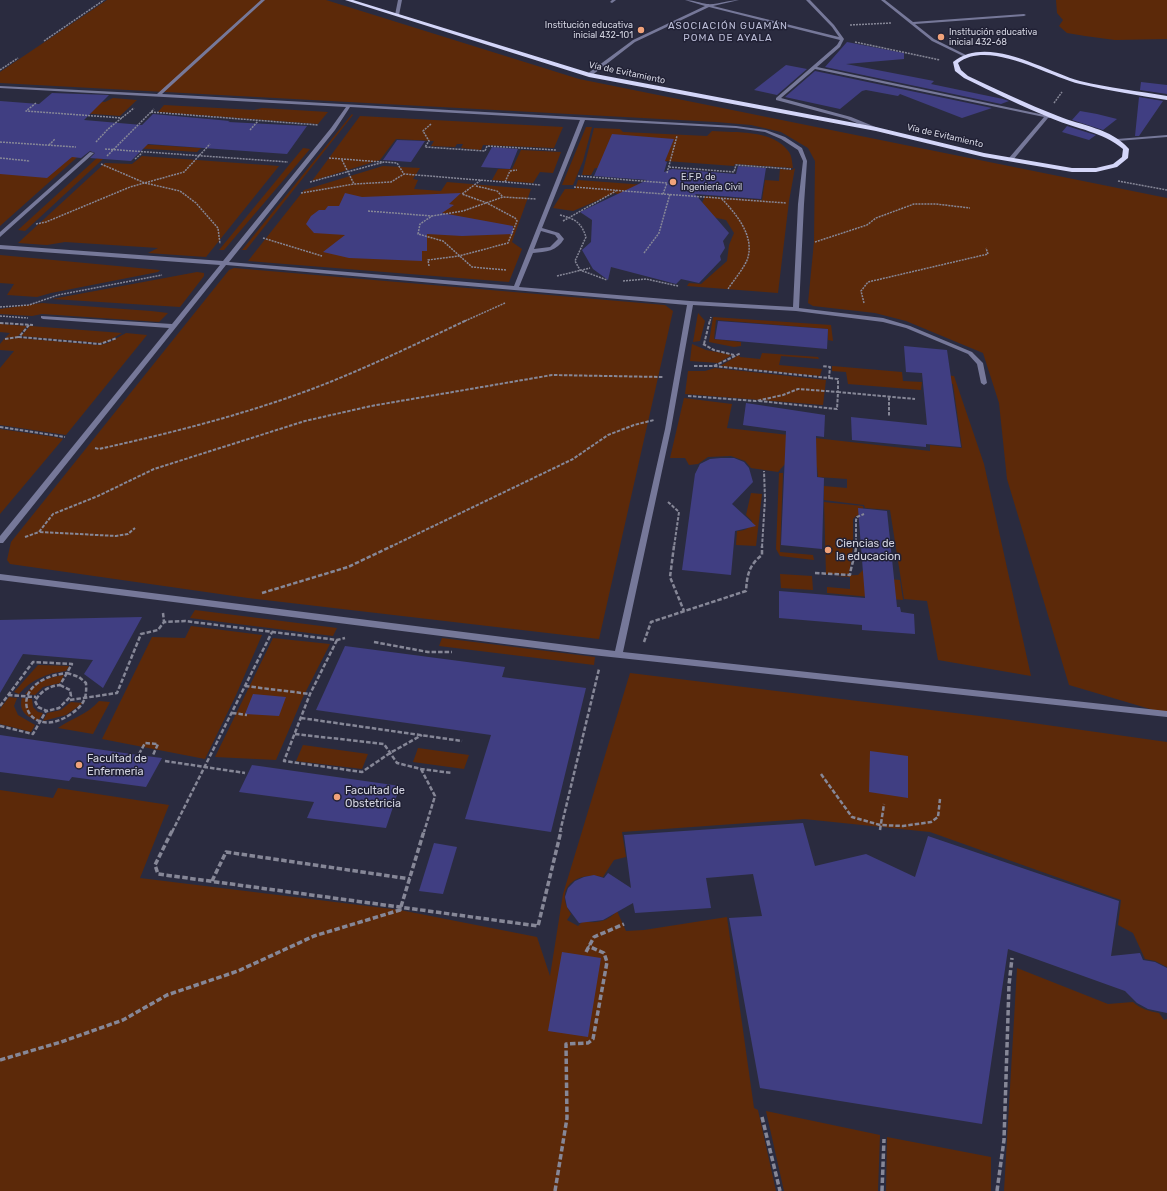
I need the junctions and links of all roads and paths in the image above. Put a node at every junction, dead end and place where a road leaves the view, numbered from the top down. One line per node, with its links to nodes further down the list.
1 (104, 0): 15 (path)
2 (263, 0): 24 (street)
3 (348, 0): 10 (highway, Vía de Evitamiento)
4 (400, 0): 10 (street)
5 (687, 0): 9 (street)
6 (737, 0): 9 (street)
7 (808, 0): 13 (street)
8 (883, 0): 12 (street)
9 (710, 5): 14 (street); 21 (street)
10 (397, 15): 21 (highway, Vía de Evitamiento)
11 (1024, 15): 12 (street)
12 (911, 23): 13 (path); 16 (street)
13 (833, 26): 14 (street)
14 (842, 39): 18 (path); 19 (street)
15 (44, 41)
16 (965, 56): 18 (highway); 22 (highway)
17 (18, 58): 20 (path)
18 (954, 63): 31 (highway)
19 (814, 68): 31 (street); 37 (street)
20 (0, 70)
21 (589, 75): 37 (highway, Vía de Evitamiento)
22 (1069, 80): 25 (highway); 31 (path)
23 (0, 87): 24 (street)
24 (159, 95): 28 (street)
25 (1167, 98)
26 (33, 105): 32 (path)
27 (136, 106): 32 (path)
28 (349, 106): 33 (street); 106 (street)
29 (156, 108): 30 (path)
30 (151, 112): 35 (path); 49 (path)
31 (1047, 115): 42 (highway); 57 (street)
32 (123, 118): 44 (path)
33 (583, 119): 75 (street); 85 (street)
34 (322, 120): 35 (path)
35 (258, 121): 38 (path)
36 (434, 122): 46 (path)
37 (876, 129): 57 (highway, Vía de Evitamiento)
38 (250, 130)
39 (679, 132): 62 (path)
40 (1167, 136): 42 (street)
41 (55, 138): 47 (path)
42 (1117, 140): 57 (highway, Vía de Evitamiento)
43 (0, 142): 47 (path)
44 (95, 143)
45 (210, 144): 52 (path)
46 (558, 144)
47 (49, 145): 48 (path)
48 (76, 147)
49 (111, 150): 50 (path); 60 (path)
50 (142, 152): 52 (path); 55 (path)
51 (92, 153): 95 (street)
52 (200, 155): 61 (path); 71 (path)
53 (0, 158): 58 (path)
54 (322, 158): 56 (path)
55 (135, 159)
56 (342, 159): 59 (path); 66 (path)
57 (1011, 159)
58 (30, 161)
59 (384, 162): 66 (path); 68 (path)
60 (101, 164): 64 (path); 71 (path)
61 (283, 168)
62 (669, 168): 63 (path); 67 (path)
63 (794, 168)
64 (95, 169)
65 (517, 170): 70 (path)
66 (348, 172): 72 (path); 73 (path)
67 (667, 173)
68 (404, 174): 69 (path); 73 (path)
69 (481, 180): 70 (path); 74 (path)
70 (505, 182): 75 (path)
71 (146, 183): 90 (path); 98 (path)
72 (307, 183)
73 (354, 184): 78 (path)
74 (475, 185): 81 (path); 84 (path)
75 (556, 186): 76 (path); 92 (street)
76 (574, 187): 77 (path); 79 (path)
77 (617, 190): 79 (path); 93 (path)
78 (294, 194)
79 (663, 194): 80 (path)
80 (670, 194): 83 (path); 104 (path)
81 (503, 197): 82 (path); 84 (path)
82 (516, 197)
83 (722, 198): 85 (path); 118 (path)
84 (487, 203): 88 (path); 105 (path)
85 (801, 204): 99 (street)
86 (970, 208): 99 (path)
87 (368, 211): 88 (path)
88 (432, 216): 105 (path)
89 (41, 219): 90 (path)
90 (36, 224): 91 (path)
91 (31, 228)
92 (539, 229): 93 (street); 103 (street)
93 (550, 230): 103 (street)
94 (266, 232): 97 (path)
95 (0, 235)
96 (225, 238): 98 (path)
97 (262, 238)
98 (220, 244): 101 (path)
99 (799, 244): 122 (street)
100 (0, 247): 106 (street)
101 (217, 248)
102 (986, 248): 123 (path)
103 (531, 251): 117 (street)
104 (644, 253)
105 (459, 256): 109 (path); 114 (path)
106 (224, 263): 114 (street); 130 (street)
107 (578, 265): 110 (path)
108 (590, 268): 110 (path)
109 (486, 269)
110 (580, 270): 112 (path); 113 (path)
111 (163, 275): 121 (path)
112 (554, 277)
113 (609, 280)
114 (430, 281): 117 (street)
115 (623, 281): 116 (path)
116 (682, 287)
117 (516, 288): 120 (street)
118 (723, 290)
119 (512, 302): 151 (path)
120 (690, 304): 122 (street); 134 (street)
121 (0, 307)
122 (796, 309): 123 (street)
123 (851, 315): 141 (street)
124 (0, 316): 126 (path)
125 (43, 316): 130 (street)
126 (33, 319)
127 (0, 323): 128 (path)
128 (29, 325): 129 (path); 132 (path)
129 (38, 326)
130 (172, 326): 151 (street)
131 (121, 335): 132 (path)
132 (19, 337): 133 (path)
133 (5, 339)
134 (684, 342): 136 (path); 139 (street)
135 (741, 353): 136 (path)
136 (734, 355): 137 (path)
137 (714, 366): 139 (path); 140 (path)
138 (822, 366): 140 (path)
139 (679, 372): 143 (street); 156 (path)
140 (828, 378): 142 (path)
141 (984, 383)
142 (838, 392): 144 (path); 146 (path); 146 (path)
143 (674, 394): 146 (path); 147 (street)
144 (889, 397): 145 (path); 148 (path)
145 (915, 399)
146 (756, 401)
147 (670, 417): 161 (path); 169 (street)
148 (889, 418)
149 (0, 427): 150 (path)
150 (65, 440)
151 (78, 446): 158 (street)
152 (764, 471): 162 (path)
153 (670, 495): 162 (path)
154 (864, 514): 159 (path)
155 (135, 528): 156 (path)
156 (39, 532): 157 (path)
157 (20, 539)
158 (0, 541)
159 (815, 573)
160 (0, 577): 161 (street)
161 (237, 606): 169 (street)
162 (684, 611): 171 (path)
163 (272, 632): 165 (path); 175 (path); 180 (path)
164 (347, 637): 165 (path)
165 (338, 640): 178 (path)
166 (369, 641): 167 (path)
167 (428, 652)
168 (448, 652): 170 (path)
169 (618, 655): 171 (street)
170 (446, 656)
171 (641, 657): 187 (street)
172 (599, 669): 211 (path)
173 (67, 673): 174 (path); 176 (path); 179 (path); 180 (path)
174 (60, 685): 182 (path); 183 (path)
175 (245, 686): 178 (path); 186 (path)
176 (27, 688)
177 (23, 692): 181 (path)
178 (310, 694): 189 (path)
179 (8, 695): 181 (path); 184 (path)
180 (88, 696): 183 (path); 191 (path)
181 (20, 698): 182 (path)
182 (36, 698): 185 (path)
183 (70, 700): 185 (path)
184 (0, 706)
185 (46, 711): 191 (path)
186 (232, 713): 188 (path); 200 (path)
187 (1167, 714)
188 (247, 715)
189 (301, 718): 193 (path); 194 (path)
190 (28, 719): 191 (path)
191 (40, 723): 192 (path)
192 (0, 726)
193 (295, 734): 196 (path); 196 (path)
194 (422, 735): 195 (path); 196 (path)
195 (462, 741)
196 (390, 753): 201 (path)
197 (139, 754): 198 (path)
198 (152, 755)
199 (165, 761): 200 (path)
200 (206, 768): 202 (path); 210 (path)
201 (421, 769): 203 (path); 209 (path)
202 (245, 773)
203 (452, 773)
204 (821, 774): 207 (path)
205 (940, 799): 207 (path)
206 (884, 804): 207 (path)
207 (880, 825): 208 (path)
208 (880, 830)
209 (410, 879): 210 (path); 211 (path)
210 (212, 881): 211 (path)
211 (402, 907): 216 (path)
212 (624, 924): 213 (path)
213 (588, 946): 214 (path); 219 (path)
214 (586, 952)
215 (1012, 958): 222 (path)
216 (0, 1060)
217 (762, 1117): 220 (path)
218 (884, 1139): 221 (path)
219 (555, 1191)
220 (780, 1191)
221 (882, 1191)
222 (997, 1191)

